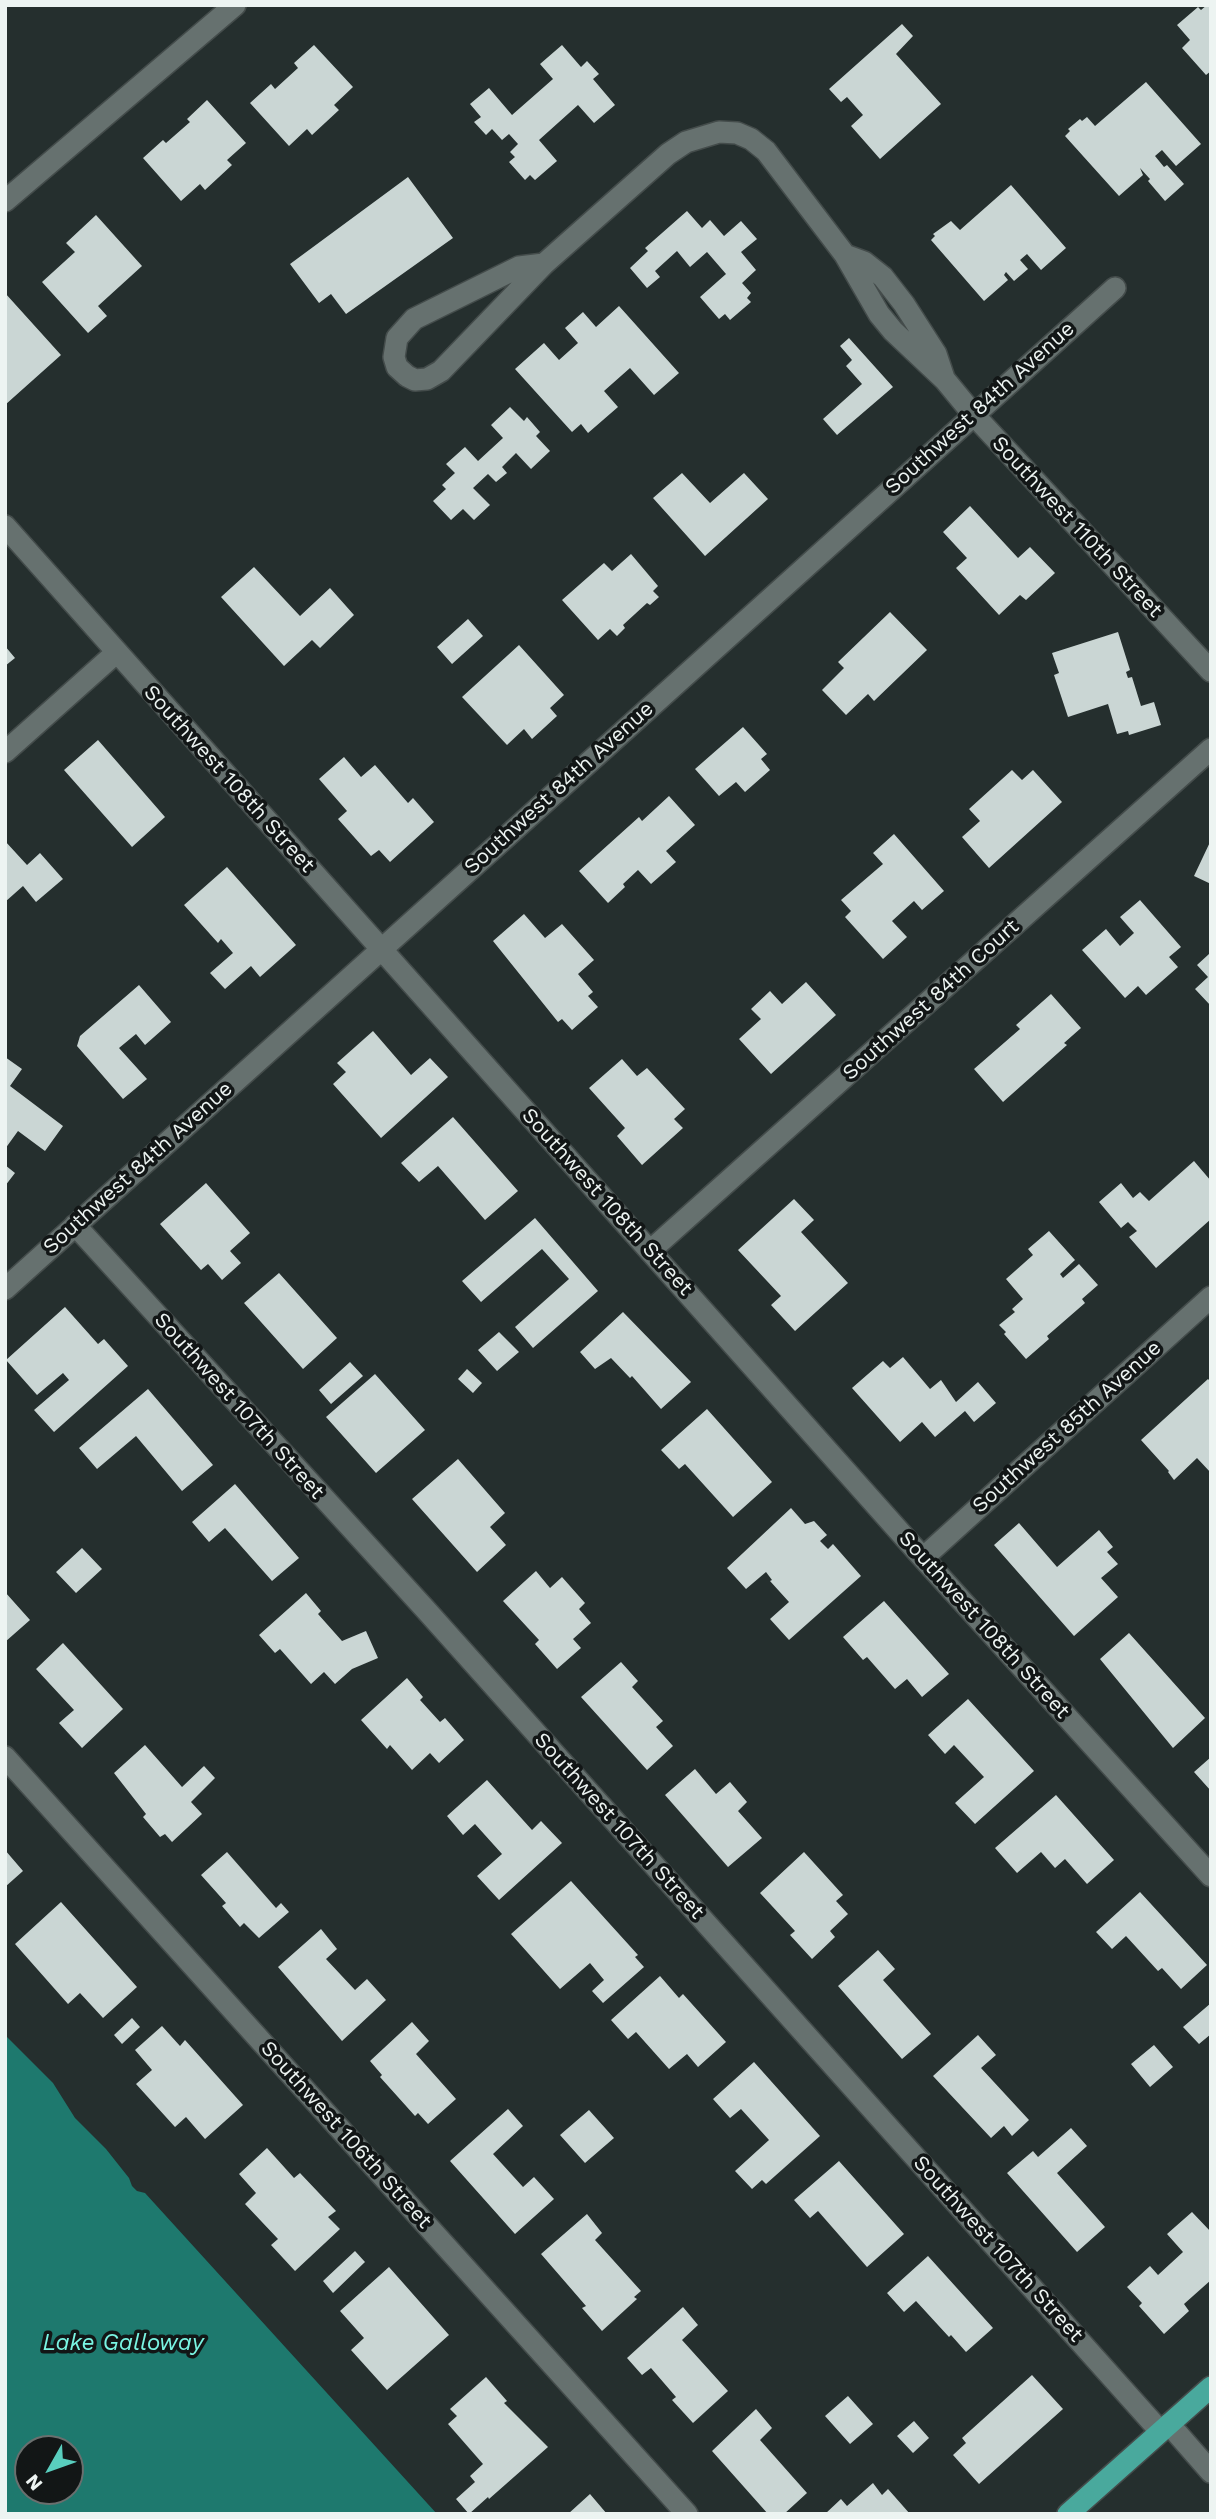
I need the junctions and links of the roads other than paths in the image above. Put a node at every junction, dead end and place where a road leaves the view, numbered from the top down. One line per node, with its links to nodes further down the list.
1 (235, 5): 2 (street)
2 (5, 201)
3 (544, 264): 3 (street); 5 (street, Southwest 110th Street)
4 (1115, 288): 5 (street, Southwest 84th Avenue)
5 (973, 414): 8 (street, Southwest 110th Street); 11 (street, Southwest 84th Avenue)
6 (5, 526): 7 (street, Southwest 108th Street)
7 (117, 652): 10 (street); 11 (street, Southwest 108th Street)
8 (1211, 671)
9 (1211, 749): 13 (street, Southwest 84th Court)
10 (5, 752)
11 (381, 949): 12 (street, Southwest 84th Avenue); 13 (street, Southwest 108th Street)
12 (75, 1225): 14 (street, Southwest 84th Avenue); 20 (street, Southwest 107th Street)
13 (650, 1251): 16 (street, Southwest 108th Street)
14 (5, 1289)
15 (1211, 1297): 16 (street, Southwest 85th Avenue)
16 (923, 1558): 18 (street, Southwest 108th Street)
17 (5, 1757): 22 (street, Southwest 106th Street)
18 (1211, 1876)
19 (1211, 2387): 20 (main road)
20 (1165, 2428): 21 (street, Southwest 107th Street); 23 (main road)
21 (1211, 2472)
22 (687, 2514)
23 (1068, 2514)

